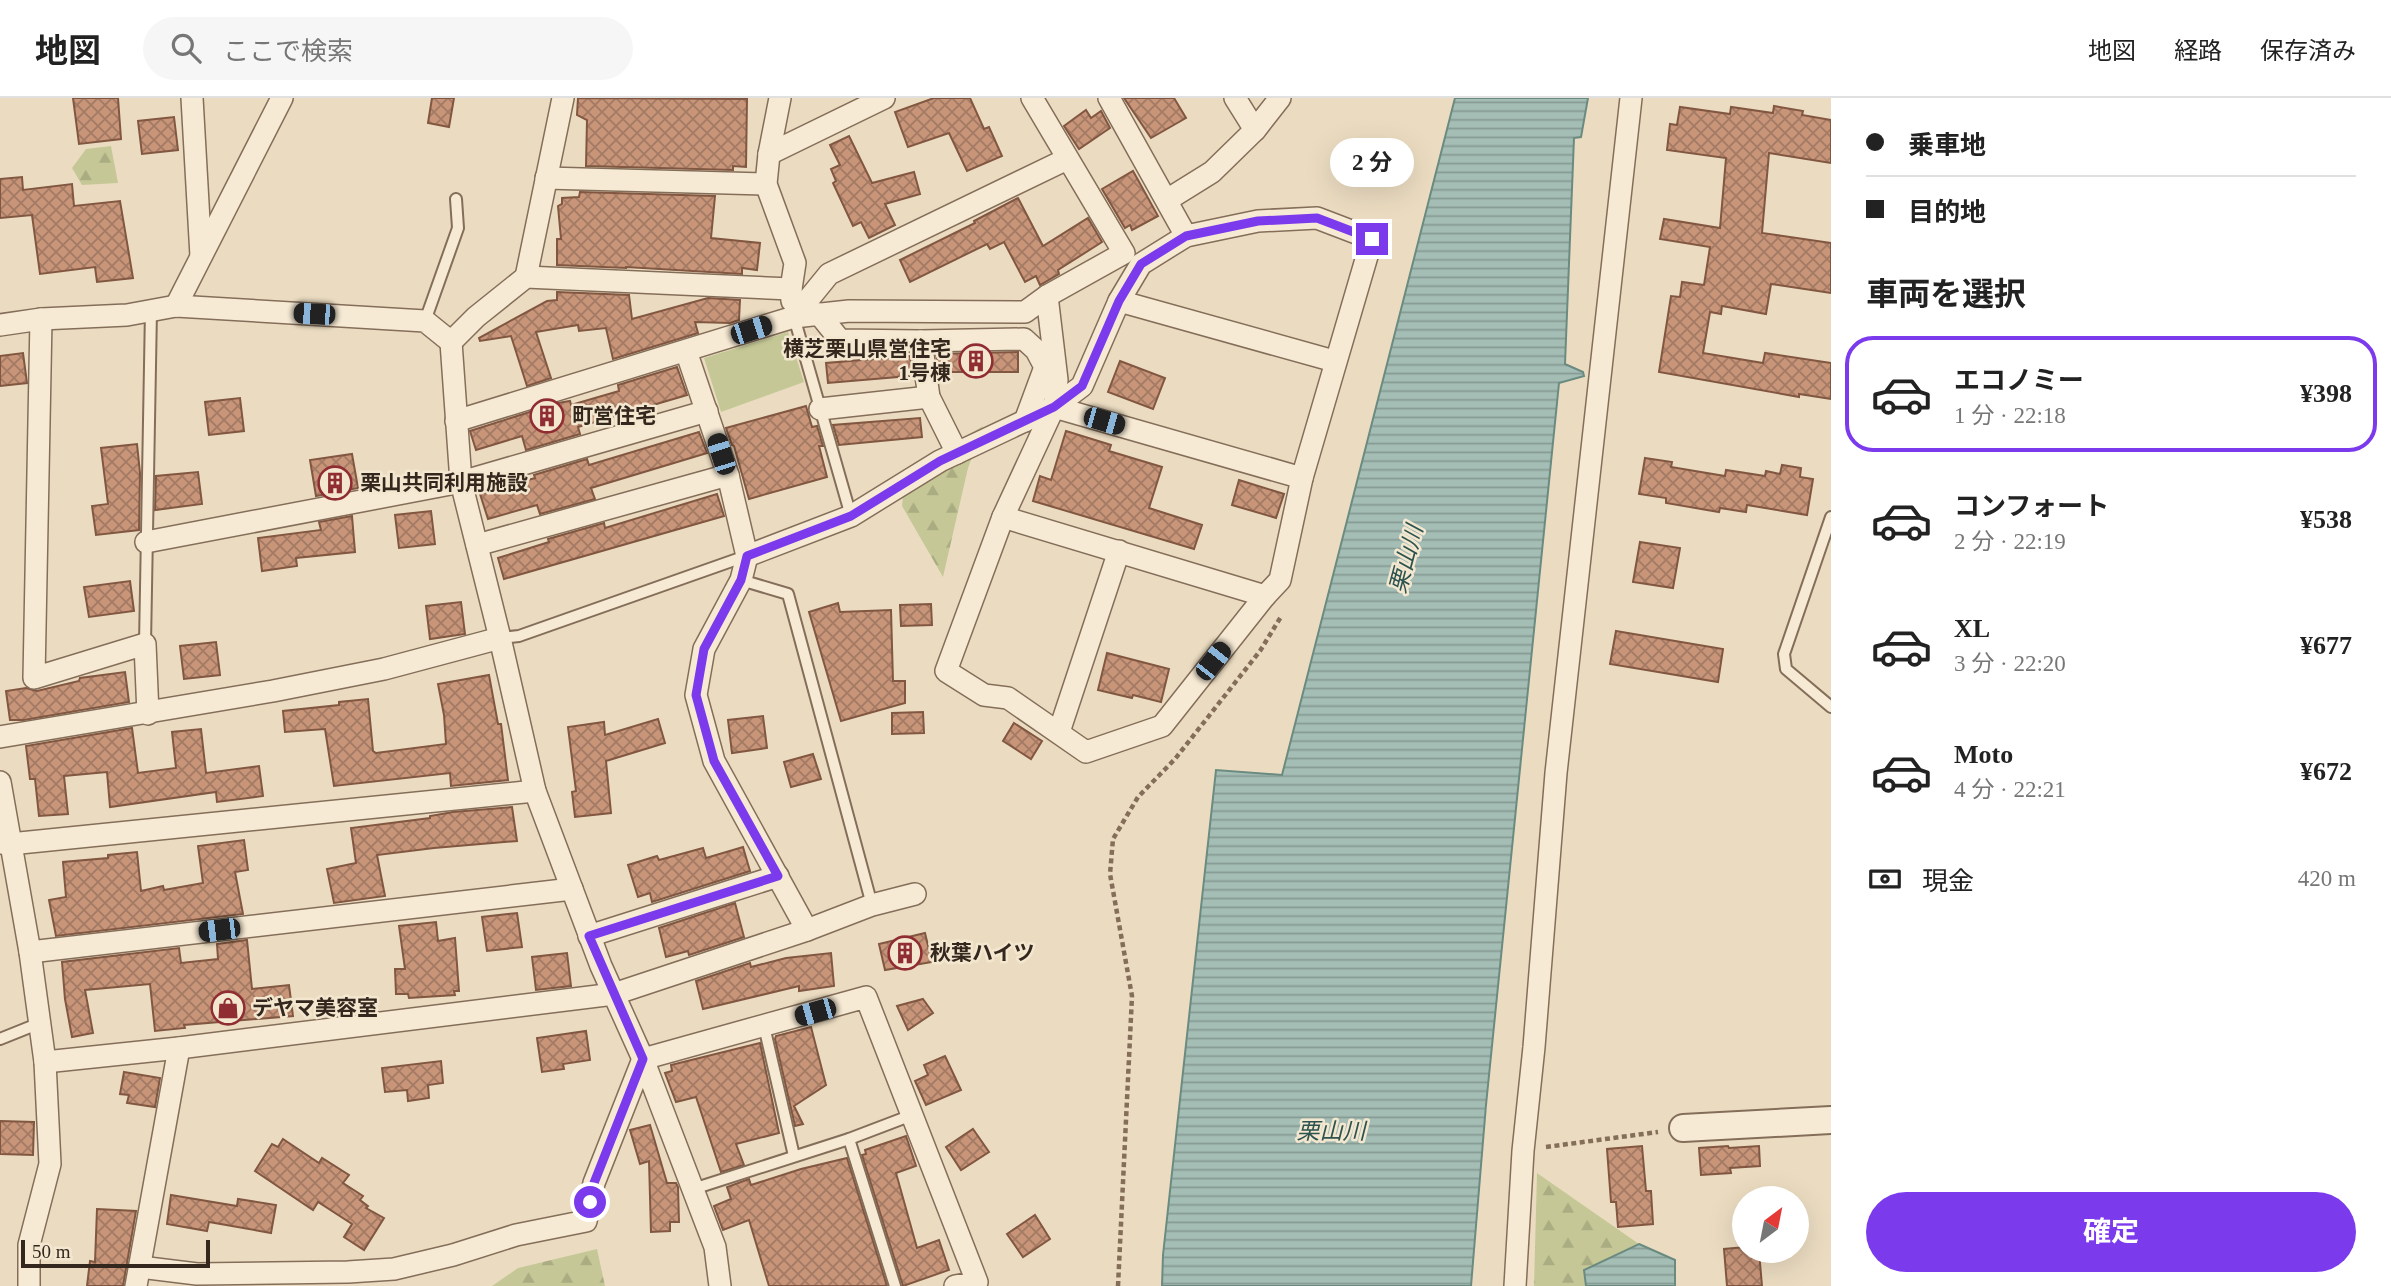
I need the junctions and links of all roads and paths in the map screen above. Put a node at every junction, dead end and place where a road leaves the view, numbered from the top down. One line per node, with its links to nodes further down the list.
1 (192, 98): 19 (street)
2 (282, 98): 19 (street)
3 (563, 98): 14 (street)
4 (780, 98): 12 (street)
5 (884, 98): 12 (street)
6 (1031, 98): 13 (street)
7 (1110, 98): 17 (street)
8 (1235, 98): 11 (street)
9 (1280, 98): 11 (street)
10 (1631, 98): 82 (street)
11 (1255, 130): 17 (street)
12 (769, 154): 15 (street)
13 (1067, 159): 22 (street); 27 (street)
14 (546, 178): 15 (street); 20 (street)
15 (766, 184): 21 (street)
16 (456, 199): 29 (lane)
17 (1167, 200): 18 (street)
18 (1186, 236): 23 (street); 34 (street)
19 (201, 258): 24 (street)
20 (526, 277): 21 (street); 32 (street)
21 (791, 289): 27 (street)
22 (1047, 296): 26 (street); 36 (street)
23 (1119, 301): 34 (street); 36 (street)
24 (176, 306): 25 (street); 29 (street)
25 (152, 310): 28 (street); 48 (lane)
26 (820, 314): 27 (street); 31 (street)
27 (794, 317): 33 (street); 37 (lane)
28 (41, 319): 30 (street); 56 (street)
29 (425, 321): 32 (street)
30 (0, 325)
31 (921, 341): 35 (street); 40 (street)
32 (451, 342): 39 (street)
33 (687, 351): 38 (street); 39 (street)
34 (1334, 361): 43 (street)
35 (929, 397): 37 (street); 41 (street)
36 (1054, 407): 40 (street); 43 (street); 46 (street)
37 (820, 409): 45 (lane)
38 (707, 411): 42 (street); 44 (street)
39 (456, 421): 44 (street)
40 (1025, 421): 41 (street)
41 (957, 453): 45 (street)
42 (728, 475): 49 (street); 51 (street)
43 (1302, 478): 53 (street)
44 (461, 482): 48 (street); 49 (street)
45 (851, 516): 51 (street)
46 (1003, 517): 50 (street); 59 (street)
47 (1831, 517): 57 (lane)
48 (146, 542): 56 (lane)
49 (477, 544): 55 (street)
50 (1119, 551): 54 (street); 59 (street)
51 (747, 556): 52 (street); 55 (lane)
52 (741, 580): 64 (street); 67 (lane)
53 (1280, 580): 54 (street); 90 (path)
54 (1265, 596): 59 (street)
55 (500, 638): 58 (street); 62 (street)
56 (145, 644): 58 (street)
57 (1831, 707)
58 (148, 714): 60 (street)
59 (1059, 732)
60 (0, 737)
61 (0, 782): 63 (street)
62 (535, 791): 63 (street); 65 (street)
63 (5, 844): 70 (street)
64 (778, 876): 68 (street); 69 (street)
65 (572, 889): 69 (street); 70 (street)
66 (915, 894): 67 (street)
67 (872, 905): 68 (street)
68 (807, 930): 71 (street)
69 (589, 936): 71 (street)
70 (30, 952): 72 (street)
71 (614, 994): 75 (street); 76 (street)
72 (40, 1023): 74 (lane); 77 (street)
73 (764, 1026): 76 (street); 78 (street); 83 (lane)
74 (0, 1039)
75 (179, 1048): 77 (street); 85 (street)
76 (643, 1059): 84 (street); 85 (street)
77 (45, 1062): 86 (street)
78 (912, 1115): 81 (lane); 89 (street)
79 (1831, 1120): 80 (street)
80 (1683, 1128): 82 (path)
81 (849, 1139): 83 (lane); 88 (lane)
82 (1522, 1151): 91 (street)
83 (794, 1156): 84 (lane)
84 (693, 1189): 87 (street)
85 (138, 1276)
86 (29, 1286)
87 (720, 1286)
88 (895, 1286)
89 (954, 1286)
90 (1118, 1286)
91 (1515, 1286)

